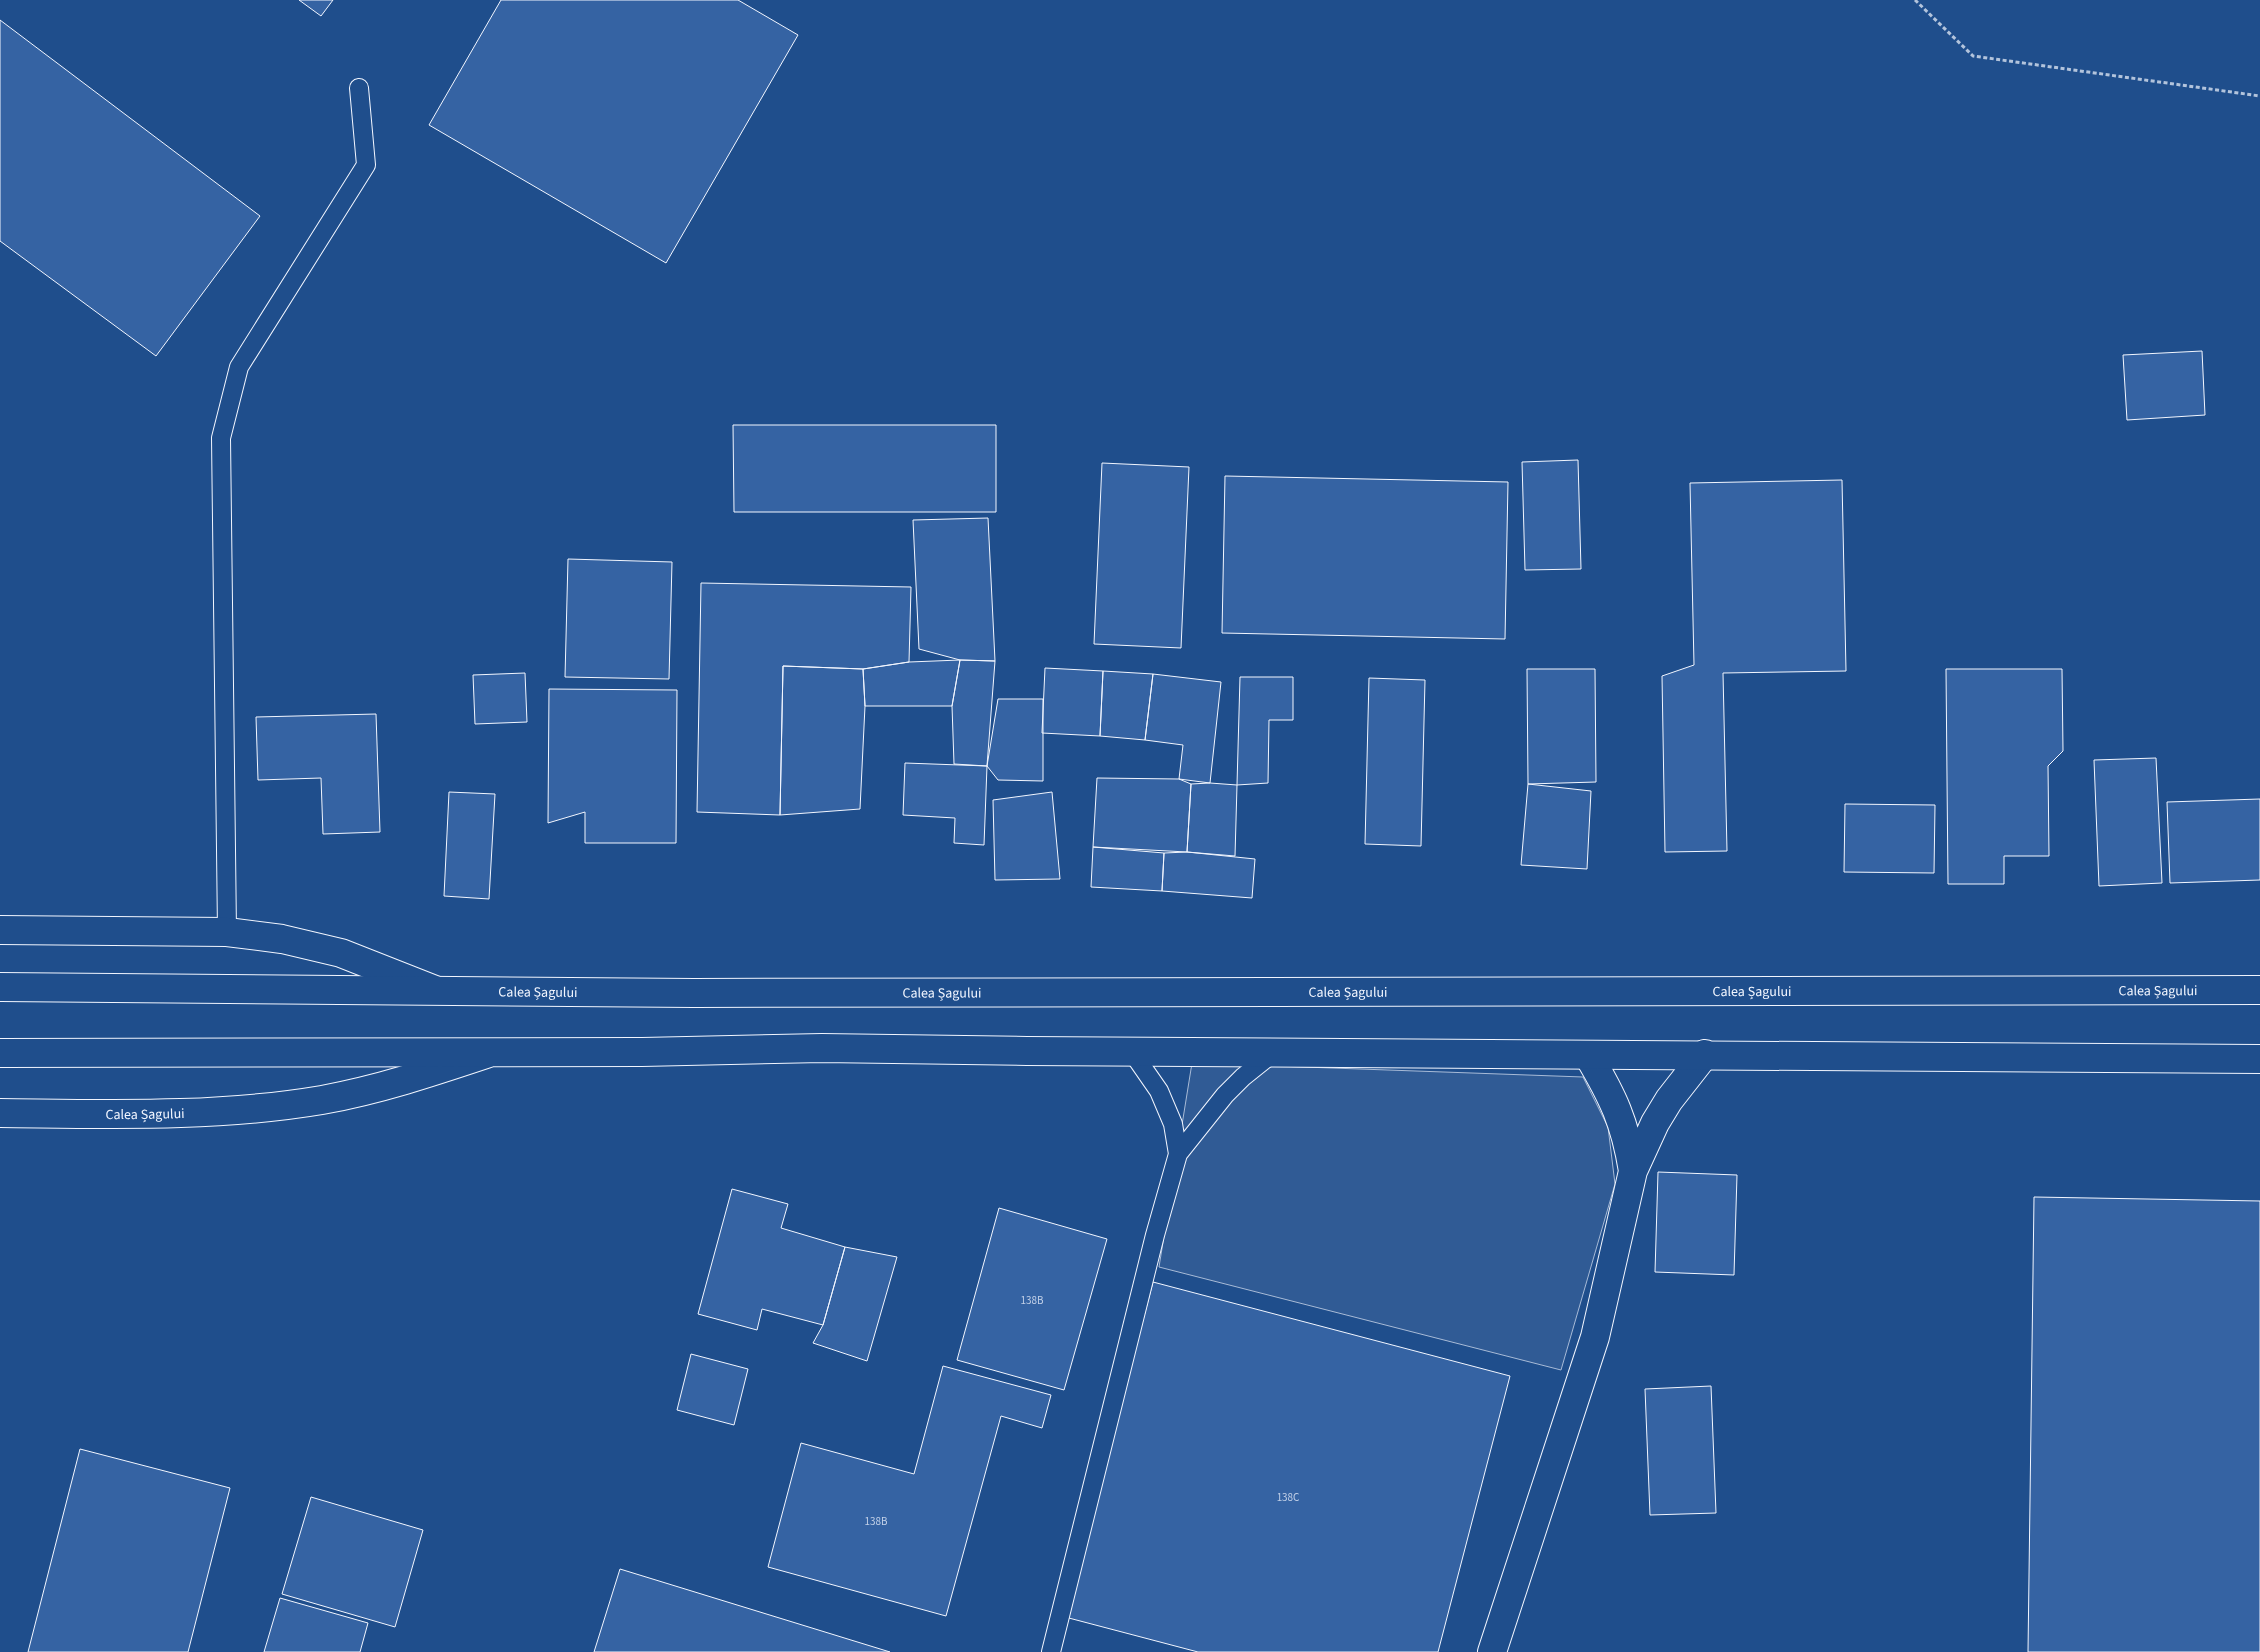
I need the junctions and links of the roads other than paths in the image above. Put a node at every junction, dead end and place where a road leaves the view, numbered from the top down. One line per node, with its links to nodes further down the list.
1 (358, 88): 3 (lane)
2 (0, 930): 3 (main road, Calea Șagului)
3 (227, 932): 5 (main road, Calea Șagului)
4 (0, 987): 5 (main road, Calea Șagului)
5 (435, 990): 6 (main road, Calea Șagului)
6 (2260, 990)
7 (493, 1052): 8 (main road, Calea Șagului); 10 (main road, Calea Șagului); 14 (main road, Calea Șagului)
8 (1132, 1052): 9 (main road, Calea Șagului); 15 (lane)
9 (1273, 1052): 12 (main road, Calea Șagului); 15 (lane)
10 (0, 1053)
11 (1705, 1054): 12 (main road, Calea Șagului); 13 (main road, Calea Șagului); 16 (main road)
12 (1588, 1055): 16 (main road)
13 (2260, 1059)
14 (0, 1113)
15 (1178, 1154): 17 (lane)
16 (1633, 1171): 18 (main road)
17 (1051, 1652)
18 (1492, 1652)

